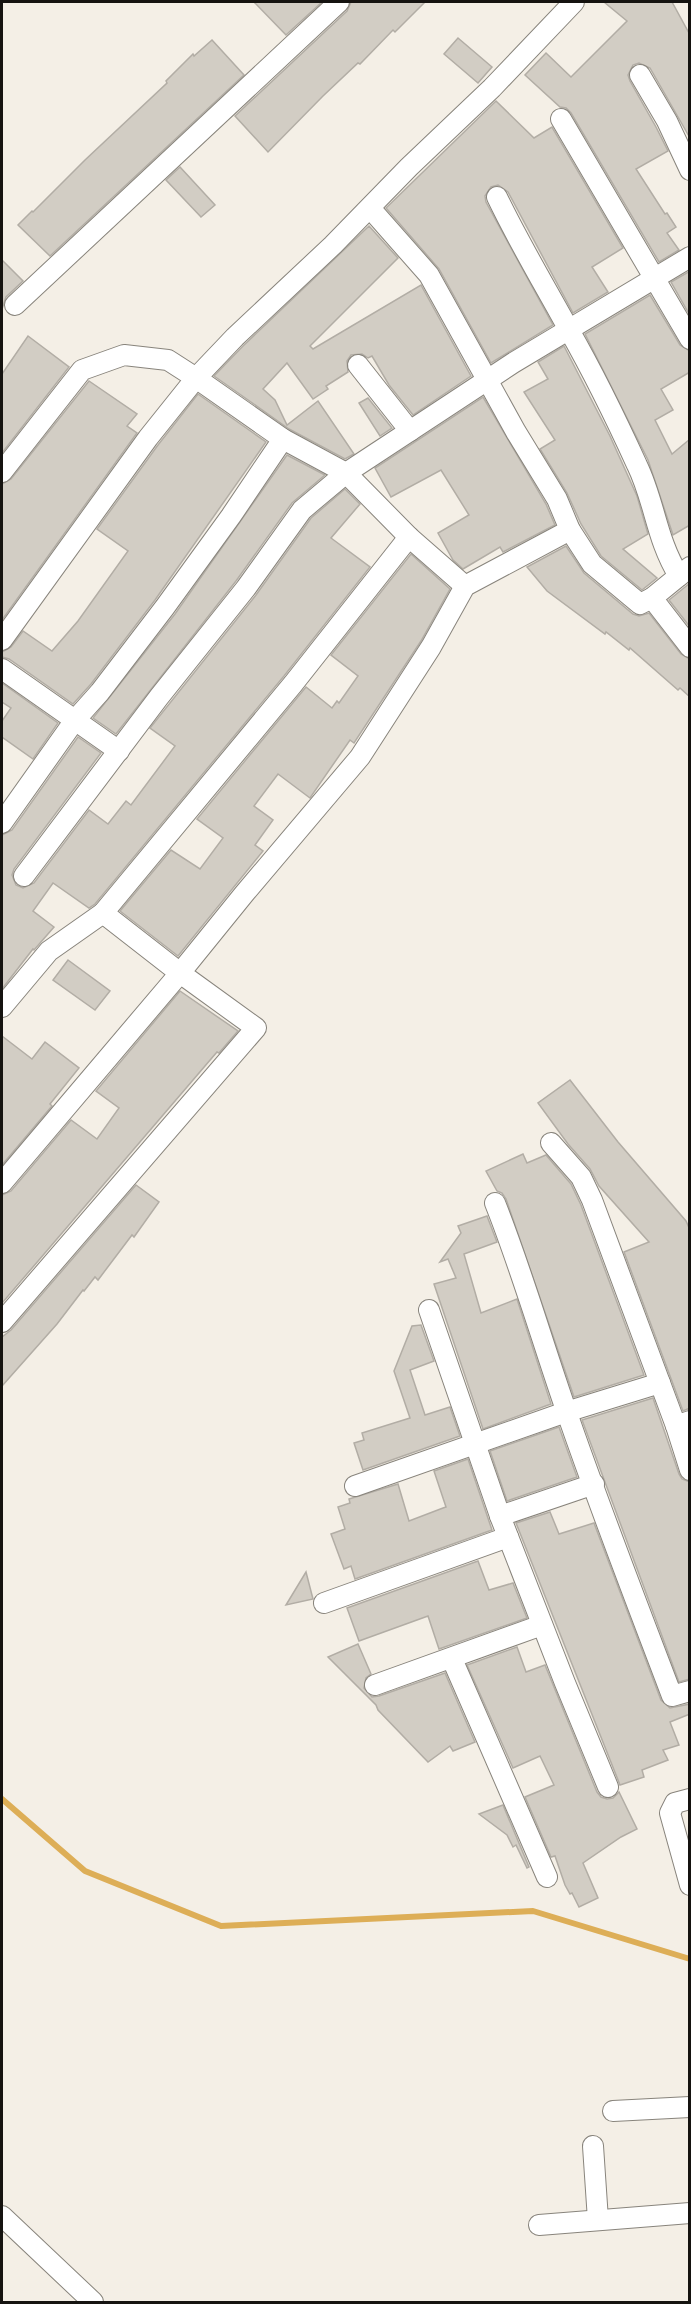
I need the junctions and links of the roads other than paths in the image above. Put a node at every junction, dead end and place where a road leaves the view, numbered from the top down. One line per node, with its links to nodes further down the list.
1 (339, 2): 10 (street)
2 (574, 2): 7 (street)
3 (640, 75): 5 (street)
4 (561, 119): 9 (street)
5 (690, 170)
6 (497, 197): 11 (street)
7 (370, 208): 14 (street); 15 (street)
8 (690, 257): 9 (street)
9 (653, 279): 11 (street); 12 (street)
10 (15, 305)
11 (569, 330): 15 (street); 22 (street)
12 (690, 339)
13 (358, 365): 16 (street)
14 (196, 378): 17 (street); 18 (street); 25 (street)
15 (487, 380): 16 (street); 20 (street)
16 (410, 431): 19 (street)
17 (283, 439): 19 (street); 28 (street)
18 (2, 472)
19 (346, 473): 21 (street); 29 (street)
20 (570, 530): 23 (street); 24 (street)
21 (409, 537): 23 (street); 32 (street)
22 (684, 571): 24 (street)
23 (465, 586): 33 (street)
24 (652, 598): 26 (street)
25 (2, 640)
26 (690, 647)
27 (2, 669): 28 (street)
28 (75, 720): 29 (street); 30 (street)
29 (119, 751): 31 (street)
30 (2, 823)
31 (24, 876)
32 (103, 913): 33 (street); 34 (street)
33 (180, 973): 36 (street); 39 (street)
34 (2, 1007)
35 (550, 1143): 40 (street)
36 (2, 1183)
37 (495, 1203): 41 (street)
38 (429, 1310): 43 (street)
39 (2, 1322)
40 (660, 1383): 41 (street); 42 (street)
41 (566, 1412): 43 (street); 45 (street)
42 (683, 1423): 44 (street)
43 (476, 1444): 46 (street); 47 (street)
44 (690, 1470)
45 (594, 1484): 47 (street); 53 (street)
46 (355, 1485)
47 (500, 1516): 48 (street)
48 (508, 1537): 49 (street); 50 (street)
49 (324, 1603)
50 (542, 1625): 51 (street); 54 (street)
51 (452, 1659): 52 (street); 56 (street)
52 (375, 1685)
53 (690, 1691)
54 (608, 1787)
55 (690, 1799): 57 (street)
56 (548, 1877)
57 (690, 1885)
58 (690, 2107): 59 (street)
59 (613, 2111)
60 (593, 2146): 63 (street)
61 (690, 2213): 63 (street)
62 (2, 2216): 65 (street)
63 (598, 2220): 64 (street)
64 (539, 2225)
65 (93, 2302)

